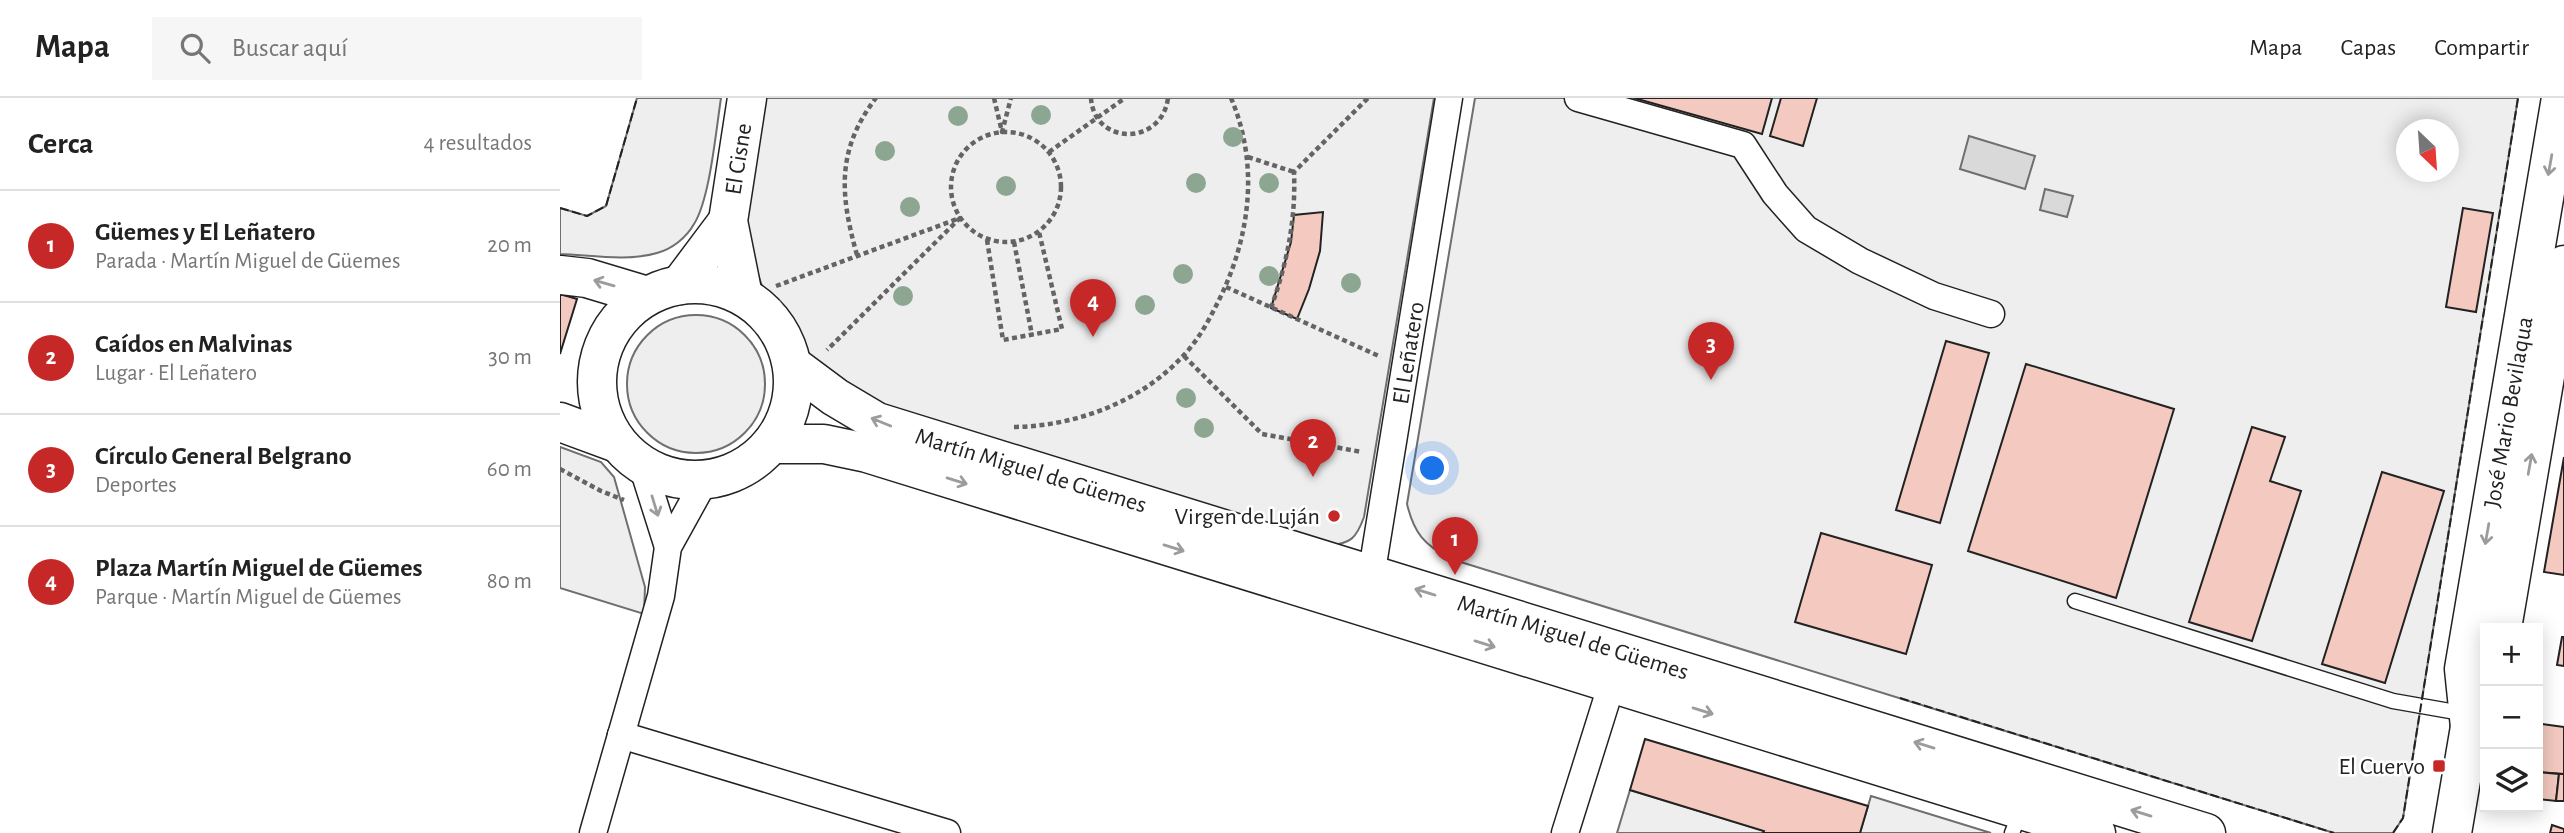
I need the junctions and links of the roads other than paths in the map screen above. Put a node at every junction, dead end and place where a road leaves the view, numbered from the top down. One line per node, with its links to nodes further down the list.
1 (747, 98): 5 (street, El Cisne)
2 (1449, 98): 17 (street, El Leñatero)
3 (1578, 98): 10 (street)
4 (2561, 98): 21 (street, José Mario Bevilaqua, one-way to 21)
5 (729, 221): 8 (street, El Cisne); 9 (street, El Cisne)
6 (2564, 265): 19 (street, José Mario Bevilaqua, one-way to 6)
7 (560, 275): 8 (street, one-way to 7)
8 (664, 290): 9 (street); 14 (street)
9 (743, 296): 11 (street)
10 (1991, 314)
11 (803, 353): 13 (street); 17 (street, Martín Miguel de Güemes, one-way to 11)
12 (560, 422): 14 (street)
13 (771, 444): 15 (street); 17 (street, Martín Miguel de Güemes, one-way to 17)
14 (629, 454): 15 (street); 16 (street, one-way to 16)
15 (705, 480): 16 (street)
16 (667, 547): 22 (street)
17 (1369, 591): 20 (street, Martín Miguel de Güemes, one-way to 20); 28 (street, Martín Miguel de Güemes, one-way to 17)
18 (2075, 601): 21 (lane)
19 (2503, 623)
20 (1612, 683): 23 (street, Martín Miguel de Güemes, one-way to 23); 26 (street)
21 (2474, 712): 29 (street, José Mario Bevilaqua)
22 (621, 735): 24 (street); 25 (street)
23 (2016, 821): 27 (street, Martín Miguel de Güemes)
24 (593, 833)
25 (947, 833)
26 (1565, 833)
27 (2096, 833)
28 (2206, 833)
29 (2452, 833)

